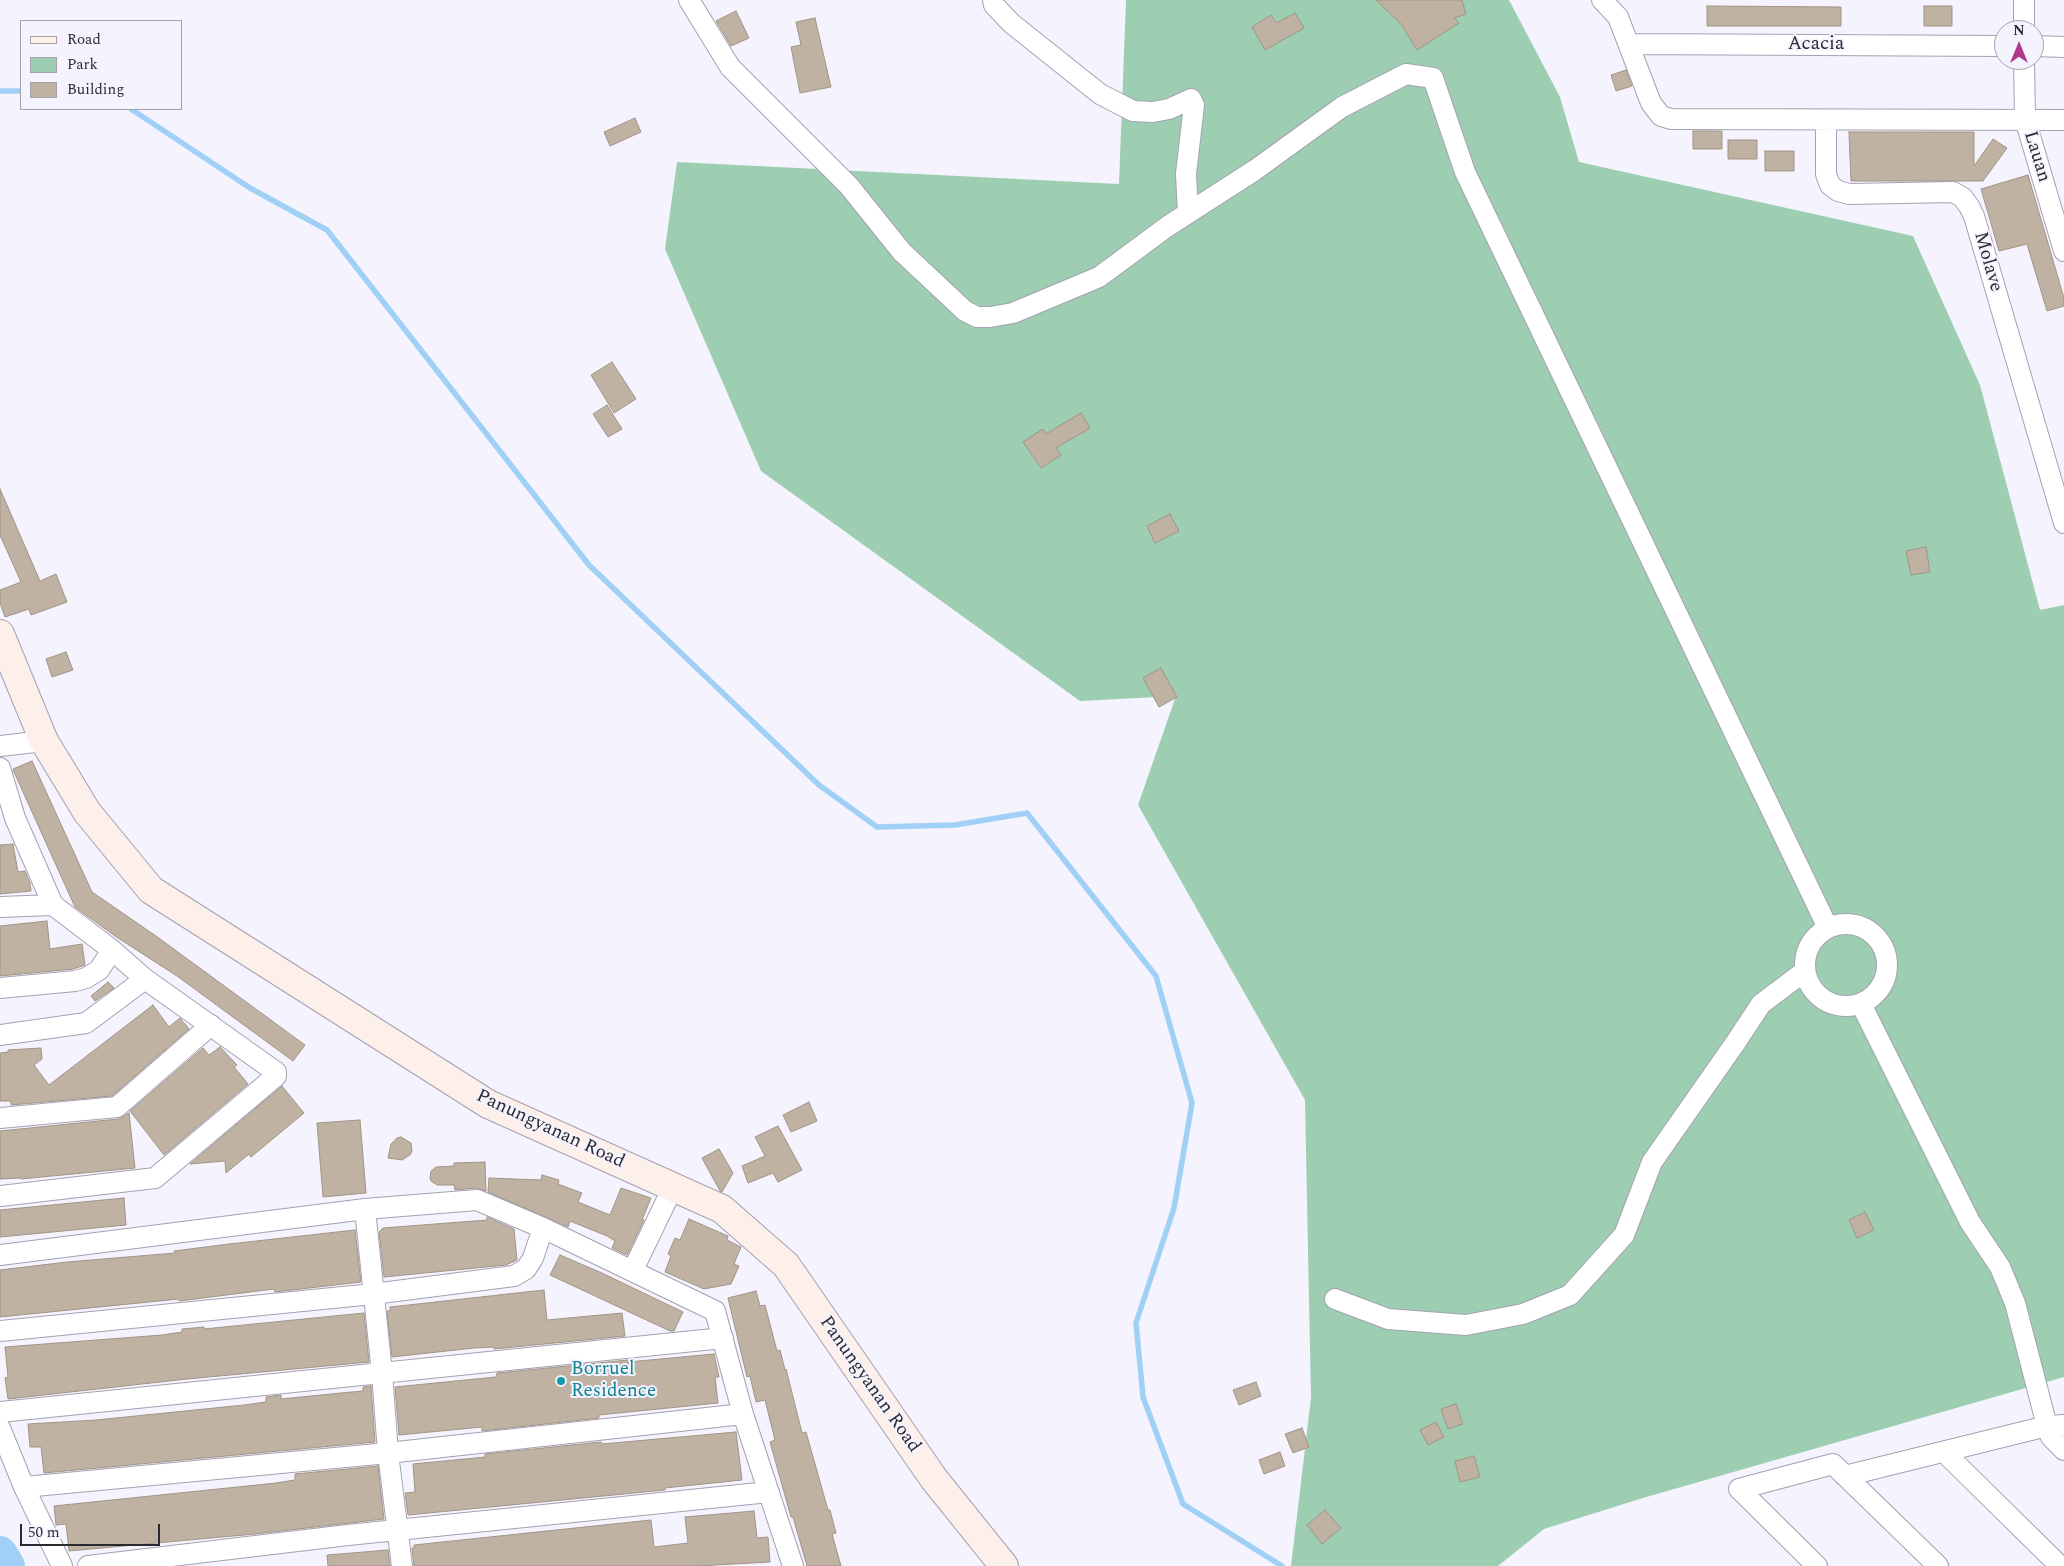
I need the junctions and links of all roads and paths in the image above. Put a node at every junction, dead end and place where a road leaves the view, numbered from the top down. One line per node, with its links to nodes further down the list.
1 (689, 0): 14 (street)
2 (993, 0): 14 (street)
3 (1602, 0): 6 (street)
4 (2024, 0): 5 (street)
5 (2024, 20)
6 (1629, 44): 7 (street, Acacia); 12 (street)
7 (1994, 46)
8 (2044, 46): 9 (street)
9 (2064, 47)
10 (2024, 70): 11 (street, Lauan)
11 (2025, 119): 12 (street); 13 (street); 15 (street, Lauan)
12 (1826, 120): 16 (street, Molave)
13 (2064, 120)
14 (1188, 213): 24 (street)
15 (2064, 251)
16 (2064, 523)
17 (0, 634): 18 (street, Panungyanan Road)
18 (44, 740): 19 (street); 33 (street, Panungyanan Road)
19 (0, 746)
20 (0, 768): 21 (street)
21 (8, 819): 22 (street)
22 (53, 905): 23 (street); 25 (street)
23 (0, 907)
24 (1828, 928): 26 (street); 29 (street)
25 (112, 950): 27 (street); 28 (street)
26 (1805, 971): 29 (street); 40 (street)
27 (145, 979): 30 (street); 31 (street)
28 (0, 988)
29 (1862, 1004): 46 (street)
30 (211, 1025): 32 (street); 34 (street)
31 (0, 1035)
32 (0, 1118)
33 (673, 1187): 38 (street); 59 (street, Panungyanan Road)
34 (0, 1196)
35 (365, 1209): 36 (street); 37 (street); 39 (street)
36 (543, 1228): 38 (street); 39 (street)
37 (0, 1254)
38 (633, 1270): 42 (street)
39 (374, 1294): 41 (street); 43 (street)
40 (1335, 1299)
41 (0, 1332)
42 (723, 1338): 43 (street); 45 (street)
43 (382, 1374): 44 (street); 50 (street)
44 (0, 1412)
45 (743, 1414): 50 (street); 53 (street)
46 (2056, 1425): 48 (street); 49 (street)
47 (0, 1428): 52 (street)
48 (2064, 1450)
49 (1944, 1452): 51 (street); 62 (street)
50 (388, 1453): 52 (street); 54 (street)
51 (1845, 1476): 60 (street); 61 (street)
52 (24, 1487): 55 (street)
53 (769, 1492): 54 (street); 58 (street)
54 (398, 1529): 56 (street); 57 (street)
55 (62, 1566)
56 (88, 1566)
57 (402, 1566)
58 (793, 1566)
59 (1004, 1566)
60 (1817, 1566)
61 (1938, 1566)
62 (2060, 1566)

